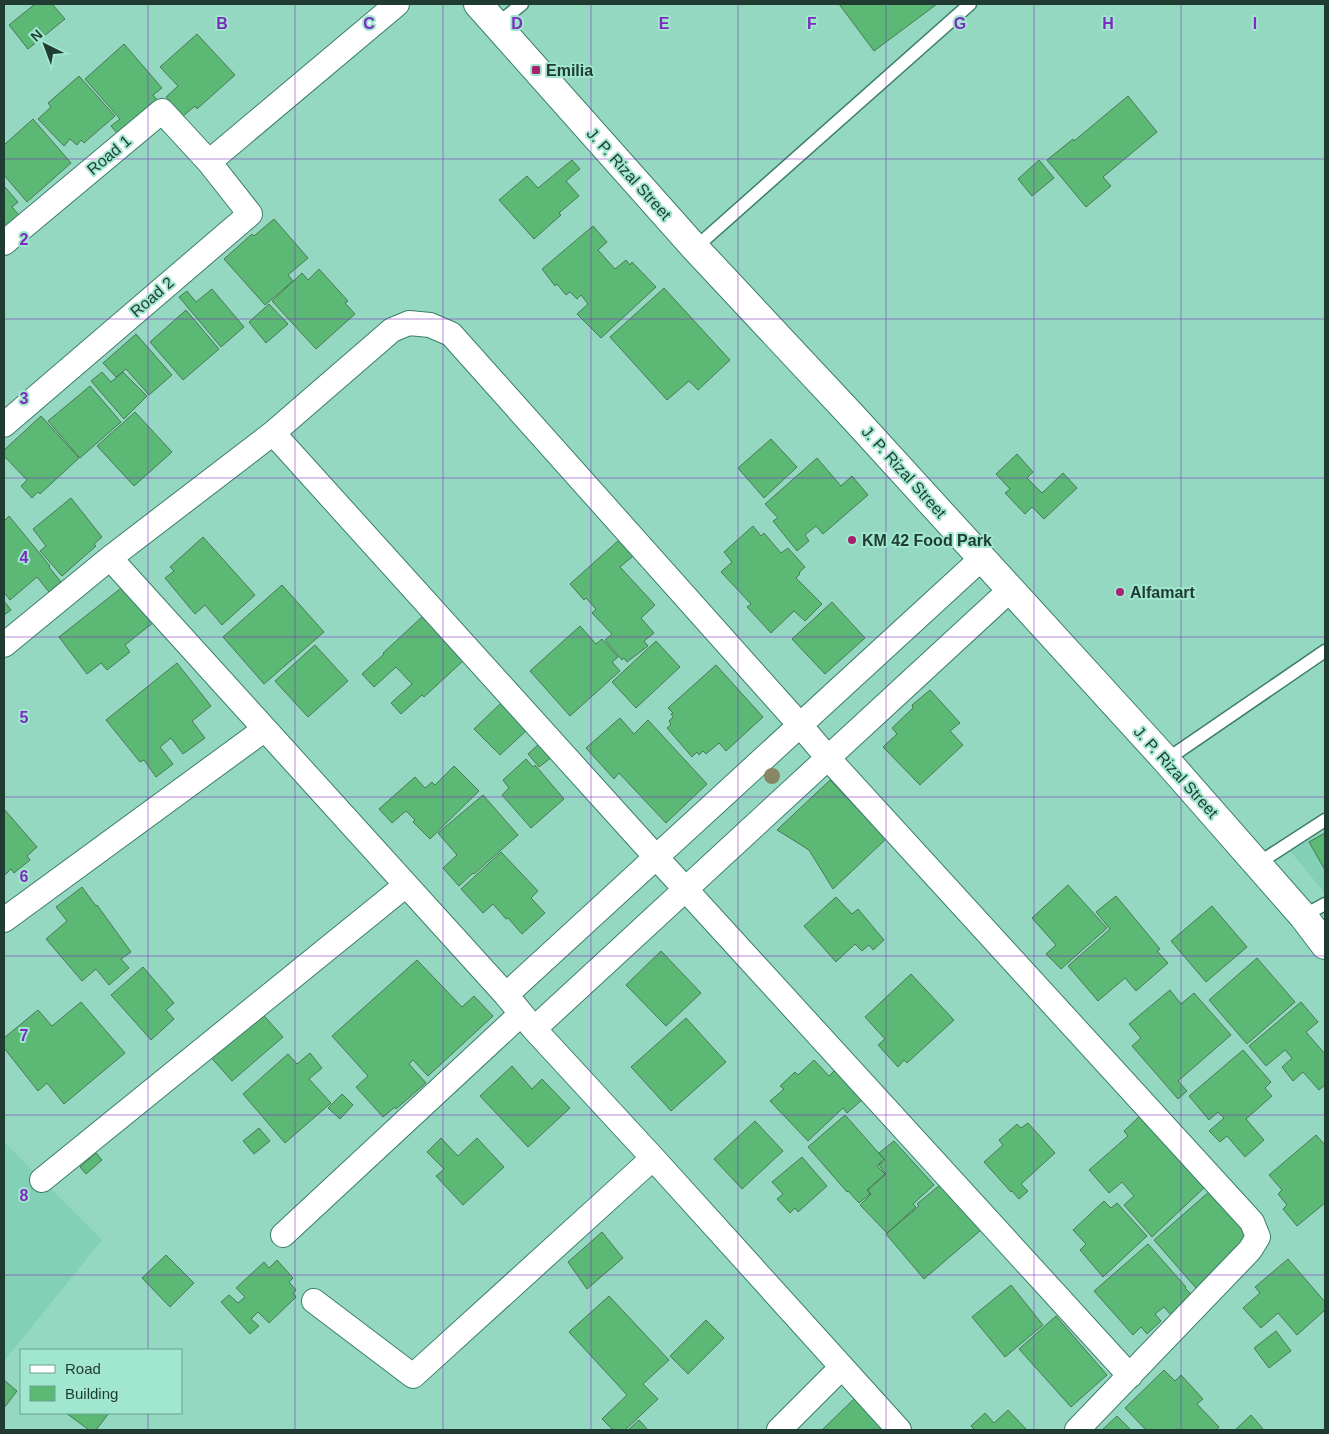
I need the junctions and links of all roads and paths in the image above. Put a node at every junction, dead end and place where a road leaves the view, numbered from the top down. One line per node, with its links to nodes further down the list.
1 (397, 4): 6 (street)
2 (478, 4): 5 (main road, J. P. Rizal Street)
3 (522, 4): 5 (lane)
4 (970, 4): 8 (lane)
5 (496, 25): 8 (main road, J. P. Rizal Street)
6 (208, 162): 7 (street, Road 1); 9 (street, Road 2)
7 (4, 243)
8 (695, 248): 12 (main road, J. P. Rizal Street)
9 (4, 424)
10 (273, 433): 11 (street); 16 (street); 21 (street)
11 (110, 558): 14 (street); 17 (street)
12 (982, 558): 13 (main road, J. P. Rizal Street); 16 (street)
13 (1011, 589): 18 (street); 19 (main road, J. P. Rizal Street)
14 (4, 645)
15 (1325, 652): 19 (lane)
16 (800, 725): 18 (street); 21 (street)
17 (265, 730): 23 (street); 26 (street)
18 (828, 758): 24 (street); 35 (street)
19 (1166, 760): 22 (main road, J. P. Rizal Street)
20 (1325, 820): 22 (lane)
21 (656, 857): 24 (street); 28 (street)
22 (1257, 864): 25 (main road, J. P. Rizal Street)
23 (406, 885): 28 (street); 31 (street)
24 (686, 889): 29 (street); 35 (street)
25 (1314, 910): 27 (main road, J. P. Rizal Street)
26 (4, 920)
27 (1325, 944)
28 (506, 996): 29 (street)
29 (527, 1022): 30 (street); 32 (street)
30 (653, 1158): 33 (street); 34 (street)
31 (42, 1180)
32 (283, 1235)
33 (314, 1301)
34 (842, 1367): 36 (street); 37 (street)
35 (1130, 1376): 38 (street)
36 (779, 1430)
37 (899, 1430)
38 (1077, 1430)

